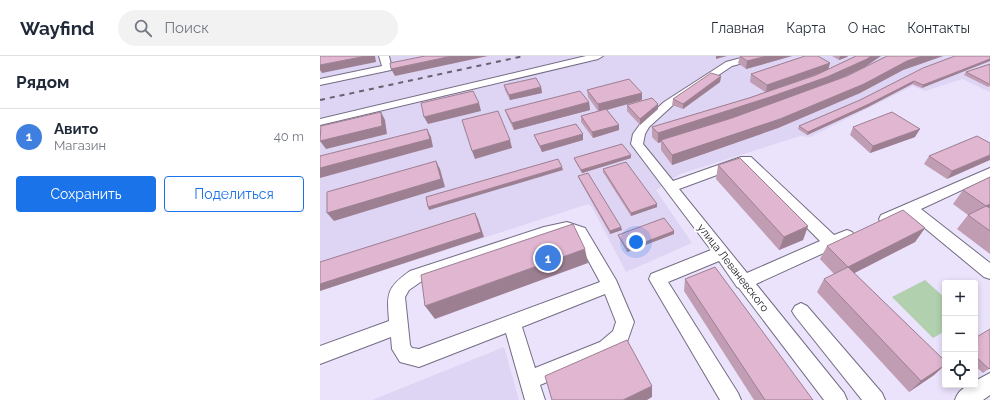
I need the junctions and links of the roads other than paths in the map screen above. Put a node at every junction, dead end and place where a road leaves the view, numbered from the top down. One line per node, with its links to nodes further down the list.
1 (384, 56): 4 (street)
2 (598, 56): 5 (street)
3 (759, 56): 7 (street, улица Леваневского)
4 (320, 82)
5 (320, 122)
6 (990, 172): 8 (street)
7 (670, 187): 11 (street); 12 (street, улица Леваневского)
8 (910, 208): 9 (street); 13 (street)
9 (874, 224)
10 (860, 231): 11 (street)
11 (832, 243): 14 (street)
12 (720, 253): 14 (street, улица Леваневского); 23 (street)
13 (990, 272)
14 (743, 282): 24 (street, улица Леваневского)
15 (610, 285): 17 (street); 18 (street); 20 (street)
16 (801, 311): 25 (street)
17 (512, 324): 18 (street); 20 (street)
18 (399, 326): 19 (street)
19 (320, 355)
20 (530, 380): 22 (street)
21 (990, 383): 26 (street)
22 (535, 400)
23 (731, 400)
24 (837, 400)
25 (875, 400)
26 (965, 400)

